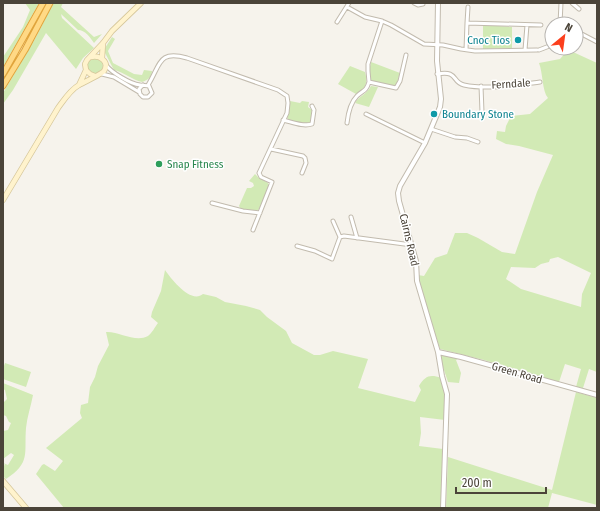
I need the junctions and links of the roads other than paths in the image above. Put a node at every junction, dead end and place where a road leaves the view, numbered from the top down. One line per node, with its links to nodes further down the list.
1 (43, 3): 31 (highway)
2 (50, 3): 39 (highway)
3 (141, 3): 21 (main road)
4 (349, 3): 10 (street)
5 (414, 3): 9 (street)
6 (438, 3): 22 (street, Cairns Road)
7 (561, 3): 13 (street)
8 (572, 3): 12 (street)
9 (423, 4)
10 (347, 7): 14 (street); 15 (street)
11 (468, 7): 16 (street)
12 (579, 9)
13 (560, 16)
14 (382, 21): 22 (street); 35 (street)
15 (337, 22)
16 (468, 23): 17 (street); 24 (street)
17 (527, 25): 18 (street); 25 (street)
18 (541, 25)
19 (584, 35): 20 (street)
20 (597, 42)
21 (103, 43): 27 (main road); 28 (main road)
22 (437, 45): 24 (street); 33 (street, Cairns Road)
23 (544, 49): 25 (street)
24 (466, 50): 25 (street)
25 (525, 50)
26 (406, 55): 35 (street)
27 (91, 57): 28 (main road); 30 (main road)
28 (102, 58): 29 (main road)
29 (105, 64): 32 (main road); 40 (street)
30 (86, 70): 34 (main road); 37 (main road)
31 (3, 74)
32 (102, 74): 34 (main road); 42 (street)
33 (437, 74): 41 (street, Ferndale); 48 (street, Cairns Road)
34 (95, 76): 37 (main road)
35 (369, 82): 47 (street)
36 (540, 82): 41 (street, Ferndale)
37 (79, 85): 53 (main road)
38 (148, 85): 40 (street); 42 (street); 46 (street)
39 (3, 86)
40 (143, 86): 42 (street)
41 (481, 86): 44 (street, Ferndale)
42 (139, 92)
43 (312, 106): 46 (street)
44 (482, 112)
45 (366, 114): 50 (street)
46 (283, 120): 51 (street)
47 (347, 123)
48 (431, 129): 49 (street); 50 (street, Cairns Road)
49 (478, 142)
50 (425, 143): 62 (street, Cairns Road)
51 (271, 149): 52 (street); 55 (street)
52 (302, 173)
53 (3, 200)
54 (212, 203): 55 (street)
55 (260, 213): 58 (street)
56 (351, 217): 60 (street)
57 (333, 221): 59 (street)
58 (253, 230)
59 (340, 237): 60 (street); 61 (street)
60 (357, 238): 62 (street)
61 (296, 246)
62 (412, 246): 63 (street, Cairns Road)
63 (438, 352): 64 (street, Green Road); 67 (street, Cairns Road)
64 (597, 395)
65 (3, 481): 66 (main road)
66 (26, 508)
67 (443, 508)

